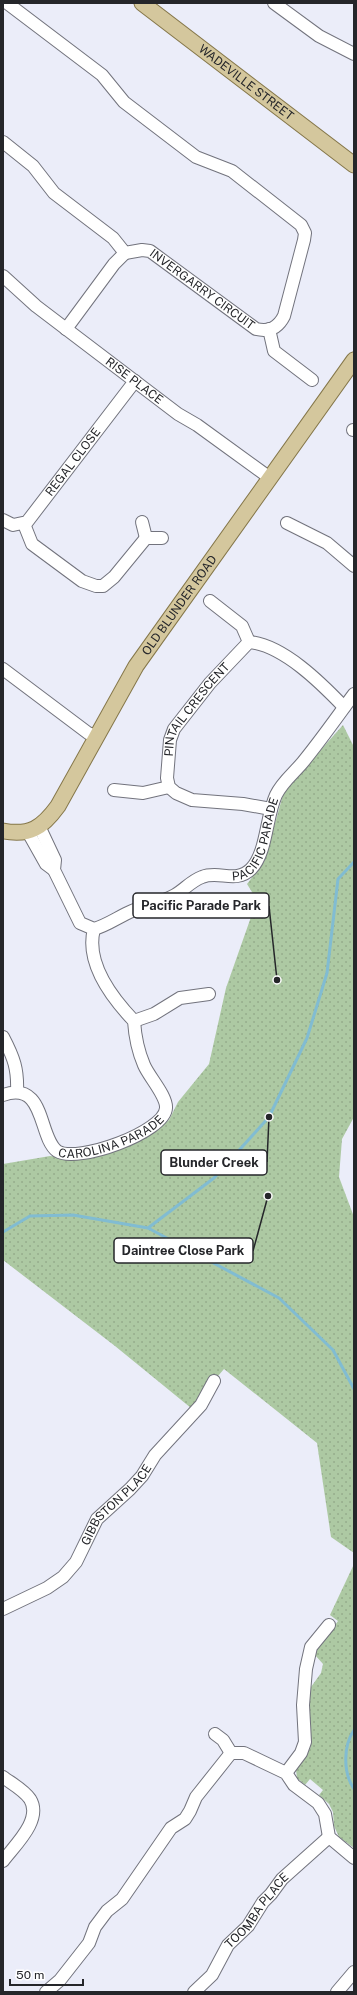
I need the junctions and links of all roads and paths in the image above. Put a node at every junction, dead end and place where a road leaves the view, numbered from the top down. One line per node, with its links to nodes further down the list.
1 (7, 3): 10 (street, INVERGARRY CIRCUIT)
2 (142, 3): 6 (main road, WADEVILLE STREET)
3 (274, 3): 4 (street)
4 (354, 54)
5 (3, 142): 7 (street)
6 (353, 164)
7 (124, 252): 9 (street); 10 (street, INVERGARRY CIRCUIT)
8 (3, 276): 9 (street, RISE PLACE)
9 (66, 329): 13 (street, RISE PLACE)
10 (269, 330): 12 (street)
11 (354, 360): 14 (main road, OLD BLUNDER ROAD)
12 (312, 380)
13 (135, 381): 14 (street, RISE PLACE); 18 (street, REGAL CLOSE)
14 (270, 478): 27 (main road, OLD BLUNDER ROAD)
15 (3, 520): 18 (street)
16 (142, 522): 19 (street)
17 (287, 523): 21 (street)
18 (24, 524): 19 (street)
19 (146, 538): 20 (street)
20 (162, 538)
21 (354, 566)
22 (210, 601): 23 (street)
23 (249, 642): 26 (street); 28 (street, PINTAIL CRESCENT)
24 (3, 669): 27 (street)
25 (354, 694): 26 (street, PACIFIC PARADE)
26 (344, 707): 30 (street, PACIFIC PARADE)
27 (97, 737): 31 (main road, OLD BLUNDER ROAD)
28 (169, 787): 29 (street); 30 (street)
29 (114, 790)
30 (271, 809): 33 (street, PACIFIC PARADE)
31 (34, 829): 32 (main road); 33 (street)
32 (3, 831)
33 (94, 930): 35 (street)
34 (209, 994): 35 (street)
35 (134, 1021): 37 (street, CAROLINA PARADE)
36 (3, 1037): 37 (street)
37 (17, 1092): 38 (street)
38 (3, 1095)
39 (214, 1381): 40 (street, GIBBSTON PLACE)
40 (3, 1609)
41 (329, 1625): 44 (street)
42 (215, 1734): 43 (street)
43 (231, 1752): 44 (street); 50 (street)
44 (286, 1773): 46 (street)
45 (3, 1777): 48 (street)
46 (329, 1837): 47 (street); 51 (street, TOOMBA PLACE)
47 (354, 1858)
48 (3, 1861)
49 (354, 1972): 52 (street)
50 (46, 1992)
51 (194, 1992)
52 (337, 1992)

